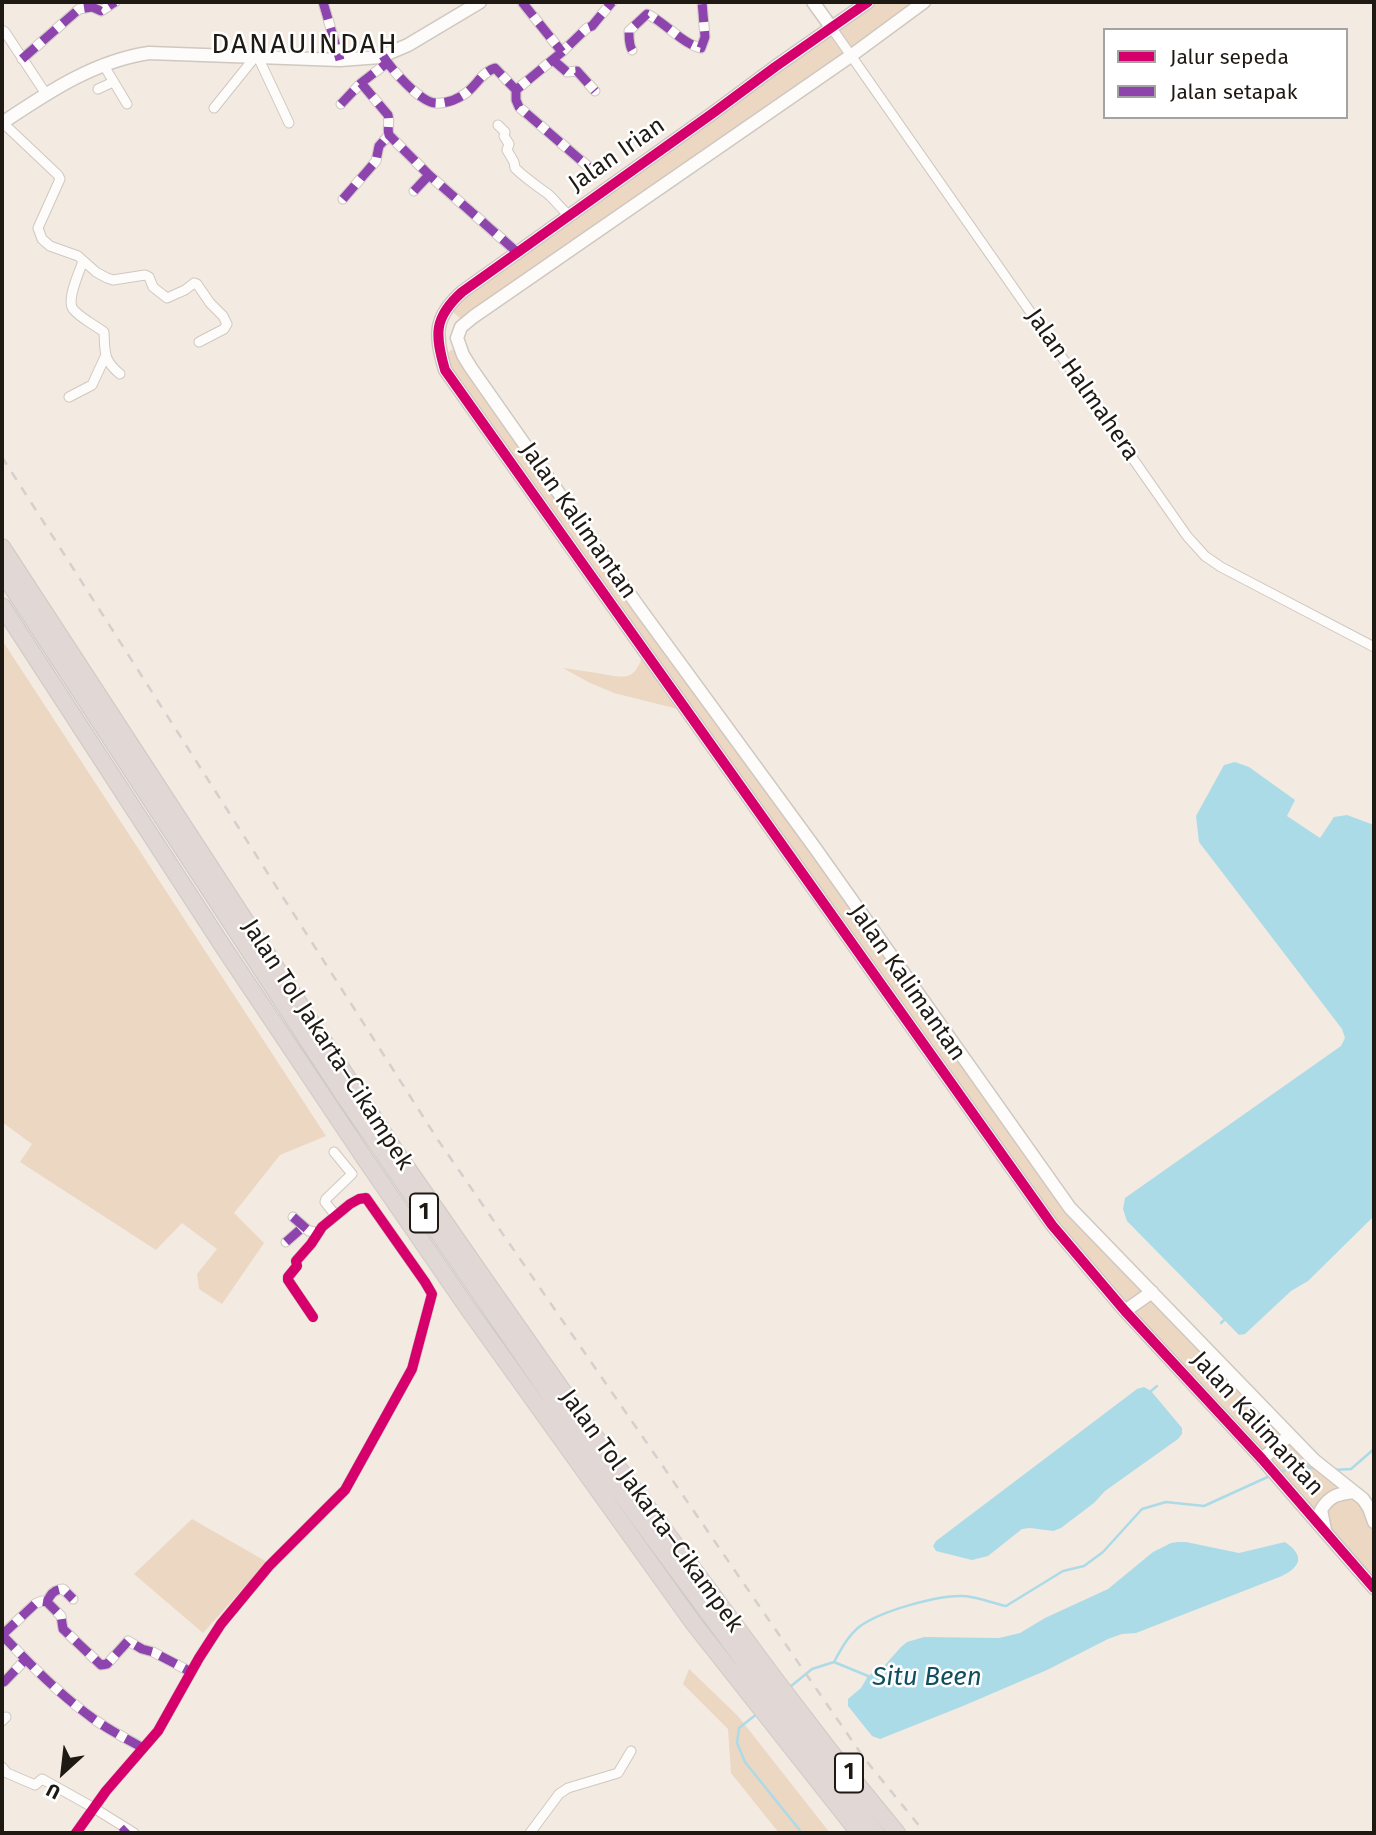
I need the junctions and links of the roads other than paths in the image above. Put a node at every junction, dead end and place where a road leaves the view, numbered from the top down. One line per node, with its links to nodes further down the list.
1 (115, 2): 16 (street)
2 (323, 2): 17 (street)
3 (480, 2): 18 (street)
4 (522, 2): 13 (street)
5 (612, 2): 13 (street)
6 (702, 2): 12 (street)
7 (813, 2): 10 (street)
8 (868, 2): 10 (street, Jalan Irian)
9 (924, 2): 14 (street)
10 (831, 27): 14 (street, Jalan Halmahera); 38 (street, Jalan Irian)
11 (2, 30): 16 (street)
12 (632, 50)
13 (562, 52): 19 (street)
14 (852, 55): 42 (street); 53 (street, Jalan Halmahera)
15 (256, 57): 17 (street); 20 (street); 29 (street); 31 (street)
16 (22, 59): 26 (street)
17 (340, 60): 18 (street)
18 (385, 60): 22 (street); 24 (street)
19 (553, 60): 24 (street); 25 (street)
20 (103, 64): 21 (street); 26 (street)
21 (113, 82): 23 (street); 27 (street)
22 (361, 83): 28 (street); 33 (street)
23 (98, 89)
24 (516, 90): 34 (street)
25 (595, 91)
26 (46, 94): 30 (street)
27 (127, 104)
28 (341, 104)
29 (214, 108)
30 (2, 123): 40 (street)
31 (289, 123)
32 (498, 125): 38 (street)
33 (389, 135): 35 (street); 37 (street)
34 (591, 169)
35 (429, 175): 36 (street); 39 (street)
36 (414, 191)
37 (343, 199)
38 (569, 215): 39 (street, Jalan Irian)
39 (518, 253): 41 (street, Jalan Irian)
40 (83, 261): 43 (street); 45 (street)
41 (453, 300): 42 (street); 46 (street, Jalan Irian)
42 (471, 318): 44 (street)
43 (199, 342)
44 (463, 355): 46 (street); 54 (street, Jalan Kalimantan)
45 (105, 357): 47 (street); 48 (street)
46 (445, 370): 55 (street, Jalan Kalimantan)
47 (120, 374)
48 (69, 397)
49 (2, 547): 87 (highway, Jalan Tol Jakarta–Cikampek / 1)
50 (2, 572): 86 (highway, 1)
51 (2, 587): 85 (highway, 1)
52 (2, 606): 84 (highway, Jalan Tol Jakarta–Cikampek / 1)
53 (1374, 647)
54 (815, 848): 55 (street); 62 (street, Jalan Kalimantan)
55 (794, 861): 63 (street, Jalan Kalimantan)
56 (334, 1152): 57 (street)
57 (336, 1216): 60 (street); 75 (street)
58 (293, 1217): 59 (street)
59 (303, 1227): 60 (street); 61 (street)
60 (318, 1232): 64 (street)
61 (286, 1242)
62 (1152, 1292): 63 (street); 65 (street, Jalan Kalimantan)
63 (1125, 1311): 66 (street, Jalan Kalimantan)
64 (313, 1317)
65 (1289, 1436): 66 (street); 67 (street, Jalan Kalimantan)
66 (1266, 1464): 69 (street, Jalan Kalimantan)
67 (1354, 1492): 68 (street, Jalan Kalimantan); 69 (street)
68 (1374, 1522)
69 (1325, 1530): 70 (street, Jalan Kalimantan)
70 (1374, 1588)
71 (73, 1599): 72 (street)
72 (47, 1602): 73 (street); 75 (street)
73 (2, 1635): 74 (street)
74 (25, 1660): 76 (street); 77 (street)
75 (191, 1672): 77 (street)
76 (2, 1682)
77 (143, 1748): 80 (street)
78 (631, 1751): 83 (street)
79 (2, 1767): 80 (street)
80 (94, 1808): 81 (street); 82 (street)
81 (128, 1832)
82 (76, 1833)
83 (530, 1833)
84 (859, 1833)
85 (866, 1833)
86 (876, 1833)
87 (897, 1833)

